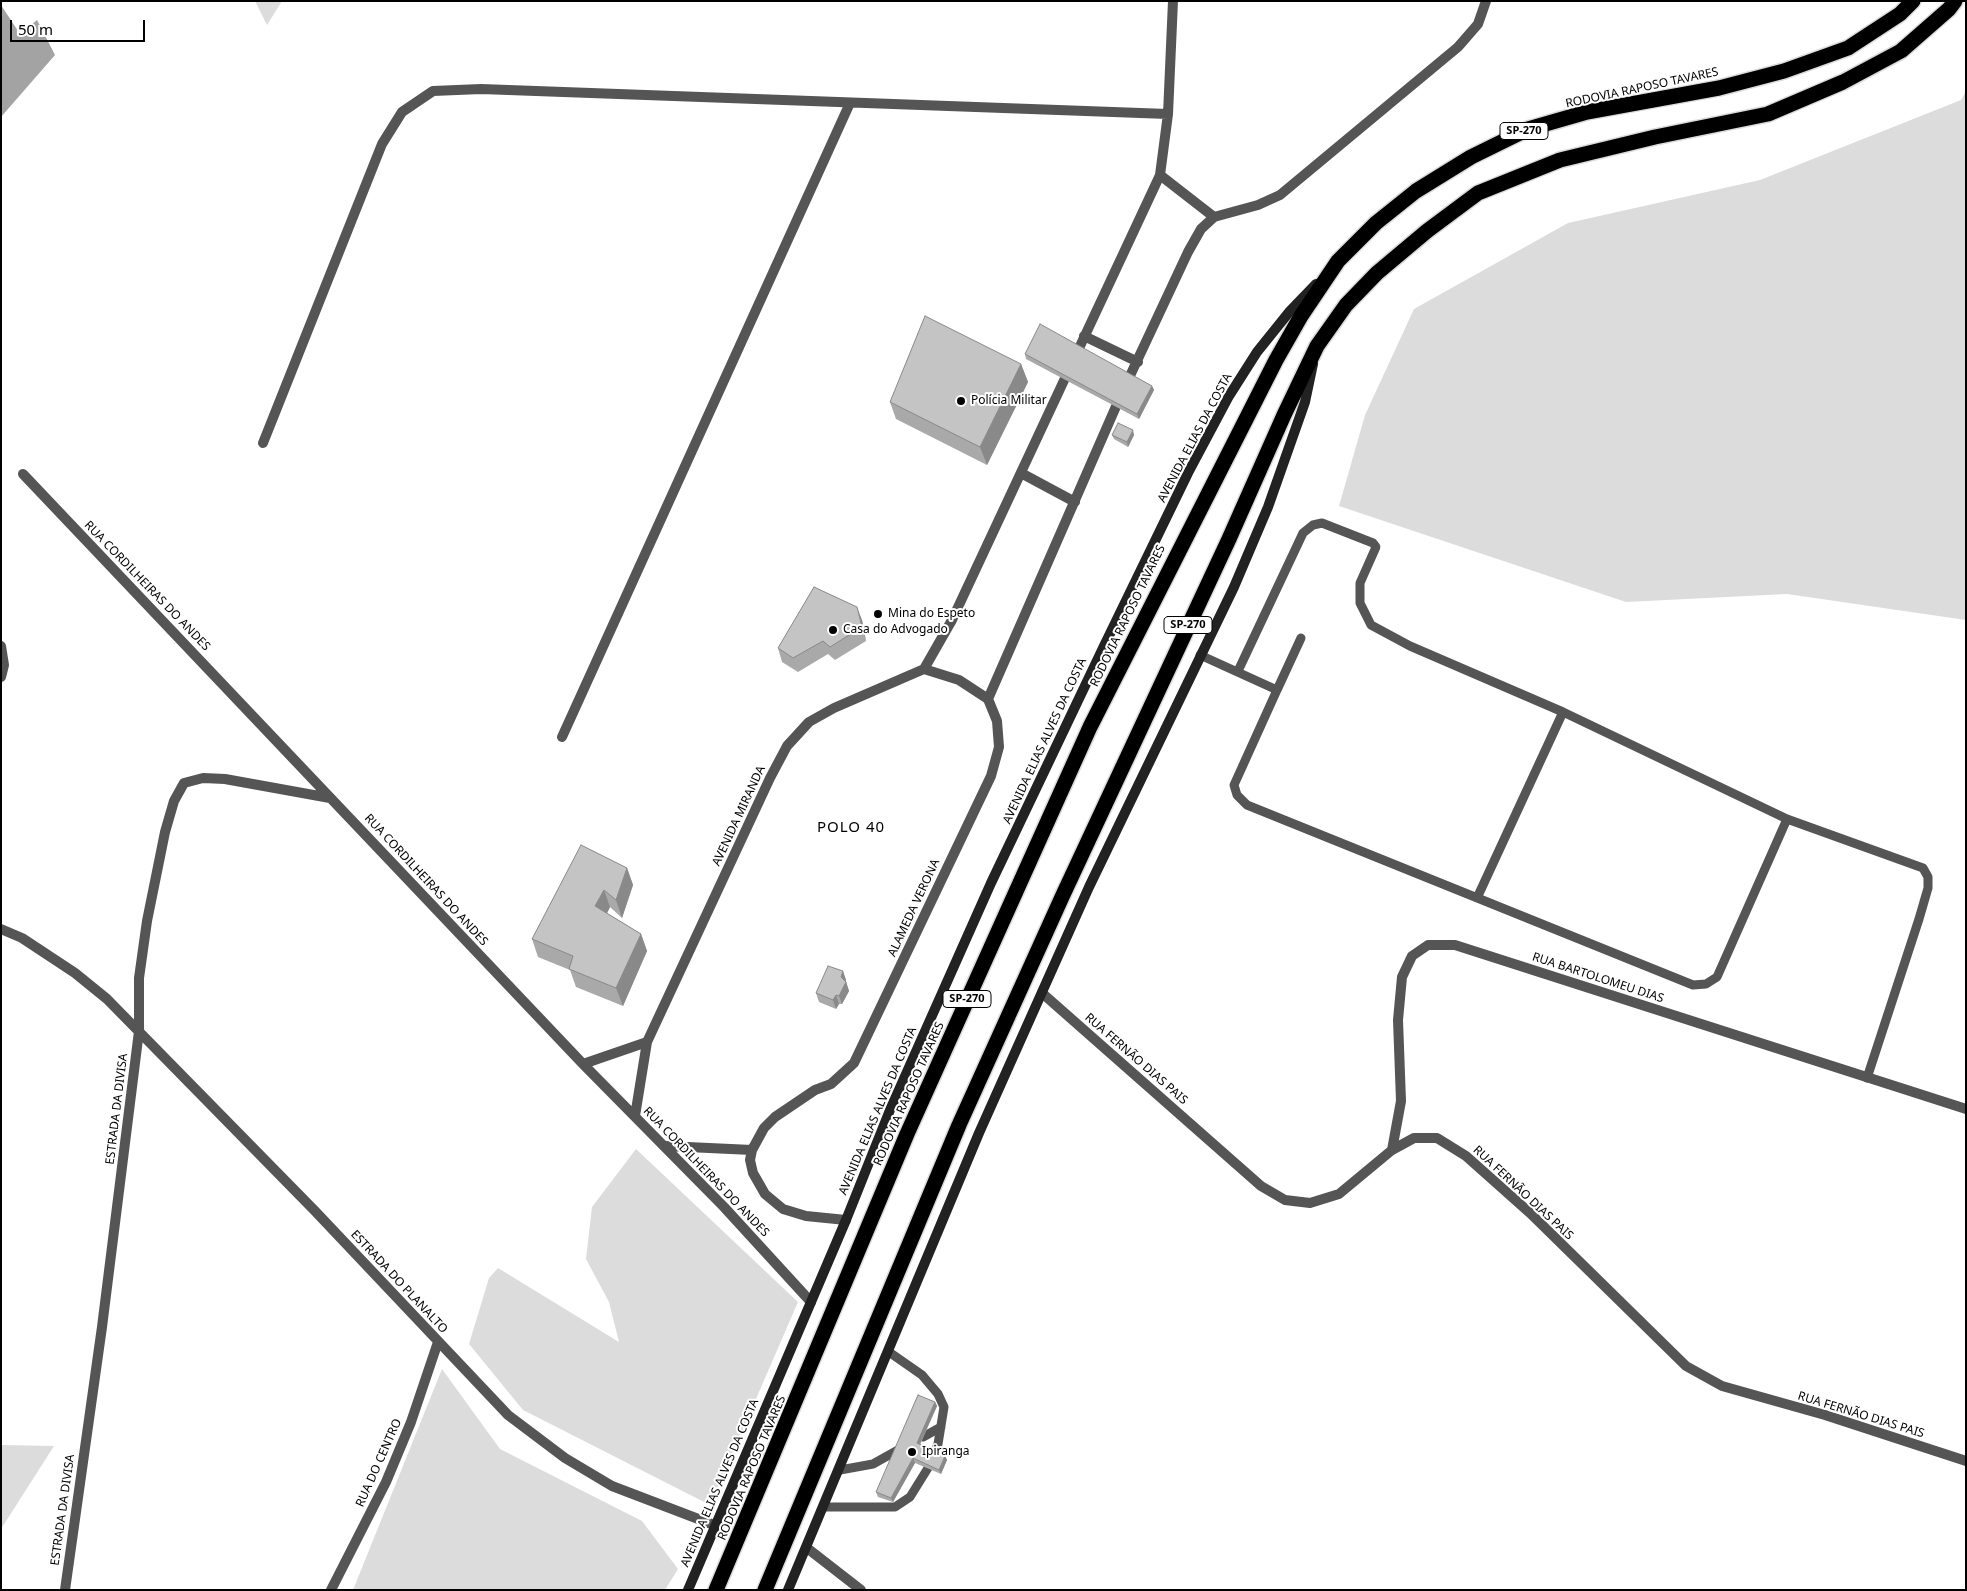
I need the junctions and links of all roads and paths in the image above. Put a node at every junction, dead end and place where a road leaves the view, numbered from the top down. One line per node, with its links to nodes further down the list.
1 (1173, 1): 6 (street)
2 (1486, 1): 8 (street)
3 (1913, 1): 9 (highway, RODOVIA RAPOSO TAVARES / SP-270)
4 (1955, 1): 11 (highway, SP-270)
5 (850, 103): 6 (street); 13 (street); 27 (street)
6 (1168, 114): 7 (street)
7 (1160, 175): 8 (street); 10 (street)
8 (1214, 217): 12 (street)
9 (1338, 261): 19 (main road, AVENIDA ELIAS DA COSTA); 59 (highway, RODOVIA RAPOSO TAVARES / SP-270)
10 (1084, 336): 12 (street); 14 (street)
11 (1317, 346): 20 (main road); 60 (highway, SP-270)
12 (1138, 362): 16 (street)
13 (263, 442)
14 (1021, 473): 16 (street); 21 (street)
15 (24, 474): 28 (street, RUA CORDILHEIRAS DO ANDES)
16 (1075, 502): 25 (street)
17 (1301, 638): 24 (lane)
18 (1, 646): 23 (street)
19 (1104, 646): 42 (main road, AVENIDA ELIAS ALVES DA COSTA)
20 (1200, 655): 22 (lane); 32 (main road)
21 (924, 669): 25 (street); 34 (street, AVENIDA MIRANDA)
22 (1238, 671): 24 (lane); 26 (lane)
23 (1, 677)
24 (1277, 690): 30 (lane)
25 (988, 699): 40 (street, ALAMEDA VERONA)
26 (1563, 712): 29 (lane); 30 (lane)
27 (562, 737)
28 (330, 798): 33 (street, ESTRADA DA DIVISA); 35 (street, RUA CORDILHEIRAS DO ANDES)
29 (1787, 819): 30 (lane); 36 (lane)
30 (1477, 898)
31 (1, 929): 33 (street, ESTRADA DO PLANALTO)
32 (1042, 993): 41 (street, RUA FERNÃO DIAS PAIS); 45 (main road)
33 (139, 1031): 44 (street, ESTRADA DO PLANALTO); 56 (street, ESTRADA DA DIVISA)
34 (647, 1042): 35 (street); 38 (street, AVENIDA MIRANDA)
35 (583, 1064): 38 (street, RUA CORDILHEIRAS DO ANDES)
36 (1867, 1078): 37 (street, RUA BARTOLOMEU DIAS); 41 (street, RUA BARTOLOMEU DIAS)
37 (1966, 1109)
38 (634, 1116): 39 (street, RUA CORDILHEIRAS DO ANDES)
39 (666, 1146): 40 (street); 43 (street, RUA CORDILHEIRAS DO ANDES)
40 (752, 1150): 42 (street)
41 (1392, 1150): 50 (street, RUA FERNÃO DIAS PAIS)
42 (846, 1220): 43 (main road, AVENIDA ELIAS ALVES DA COSTA)
43 (811, 1302): 54 (main road, AVENIDA ELIAS ALVES DA COSTA)
44 (438, 1342): 54 (street, ESTRADA DO PLANALTO); 57 (street, RUA DO CENTRO)
45 (888, 1352): 46 (lane); 52 (main road)
46 (941, 1427): 47 (lane); 49 (lane)
47 (923, 1437)
48 (898, 1450): 52 (lane)
49 (933, 1454)
50 (1966, 1461)
51 (928, 1468): 53 (lane)
52 (840, 1470): 53 (main road)
53 (824, 1507): 55 (main road)
54 (714, 1525): 58 (main road, AVENIDA ELIAS ALVES DA COSTA)
55 (807, 1548): 61 (main road); 62 (street)
56 (64, 1590)
57 (331, 1590)
58 (688, 1590)
59 (716, 1590)
60 (765, 1590)
61 (788, 1590)
62 (861, 1590)

